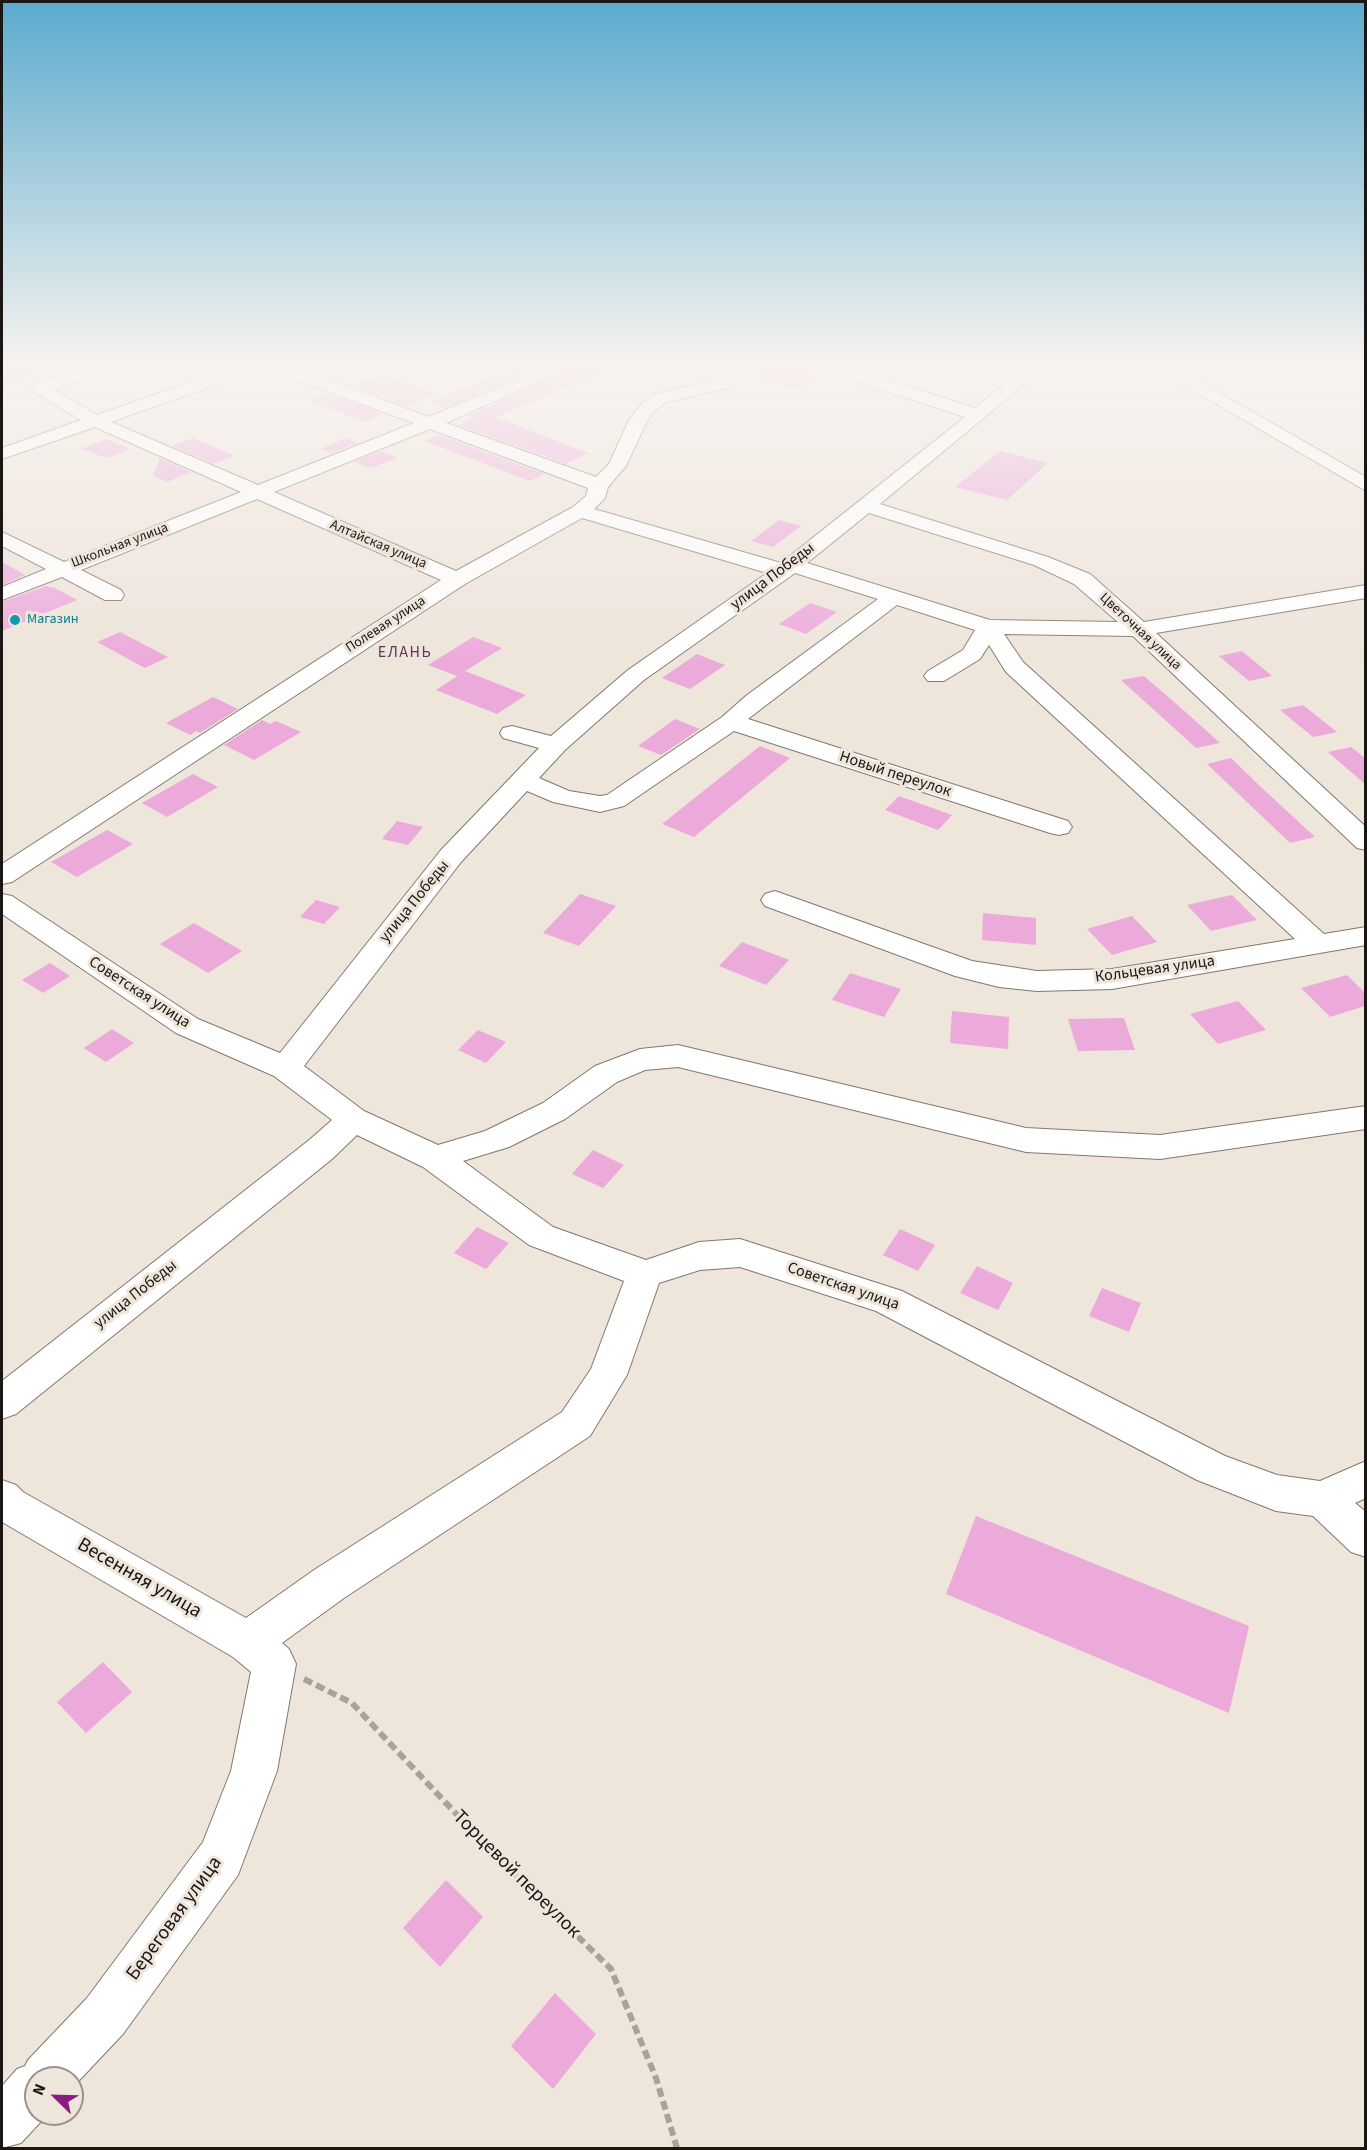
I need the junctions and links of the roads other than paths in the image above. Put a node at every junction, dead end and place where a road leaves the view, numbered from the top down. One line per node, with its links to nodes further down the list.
1 (190, 463): 9 (street, Алтайская улица)
2 (330, 463): 9 (street, Школьная улица)
3 (540, 463): 8 (street)
4 (618, 463): 8 (street, Полевая улица)
5 (917, 463): 10 (street, улица Победы)
6 (1329, 463): 7 (street)
7 (1365, 484)
8 (599, 485): 11 (street, Полевая улица)
9 (256, 493): 14 (street, Школьная улица); 15 (street, Алтайская улица)
10 (864, 505): 13 (street, улица Победы); 21 (street, Цветочная улица)
11 (580, 511): 13 (street); 15 (street, Полевая улица)
12 (2, 538): 14 (street)
13 (788, 568): 19 (street); 25 (street, улица Победы)
14 (59, 570): 17 (street, Школьная улица); 18 (street)
15 (457, 579): 29 (street, Полевая улица)
16 (1365, 591): 21 (street)
17 (2, 594)
18 (113, 595)
19 (896, 596): 20 (street); 23 (street)
20 (988, 627): 21 (street); 22 (street); 33 (street)
21 (1139, 629): 28 (street, Цветочная улица)
22 (936, 676)
23 (731, 722): 26 (street); 27 (street, Новый переулок)
24 (512, 733): 25 (street)
25 (556, 745): 26 (street, улица Победы)
26 (523, 780): 34 (street, улица Победы)
27 (1059, 827)
28 (1365, 842)
29 (2, 876)
30 (775, 900): 33 (street, Кольцевая улица)
31 (2, 902): 34 (street, Советская улица)
32 (1365, 936): 33 (street, Кольцевая улица)
33 (1319, 945)
34 (285, 1068): 36 (street)
35 (1365, 1117): 37 (street)
36 (353, 1119): 37 (street); 39 (street, улица Победы)
37 (435, 1158): 38 (street)
38 (645, 1274): 42 (street, Советская улица); 44 (street)
39 (2, 1403)
40 (1365, 1478): 42 (street)
41 (2, 1498): 44 (street, Весенняя улица)
42 (1323, 1499): 43 (street)
43 (1365, 1539)
44 (261, 1653): 45 (street, Береговая улица)
45 (57, 2066)
46 (24, 2101): 47 (street)
47 (2, 2124)

